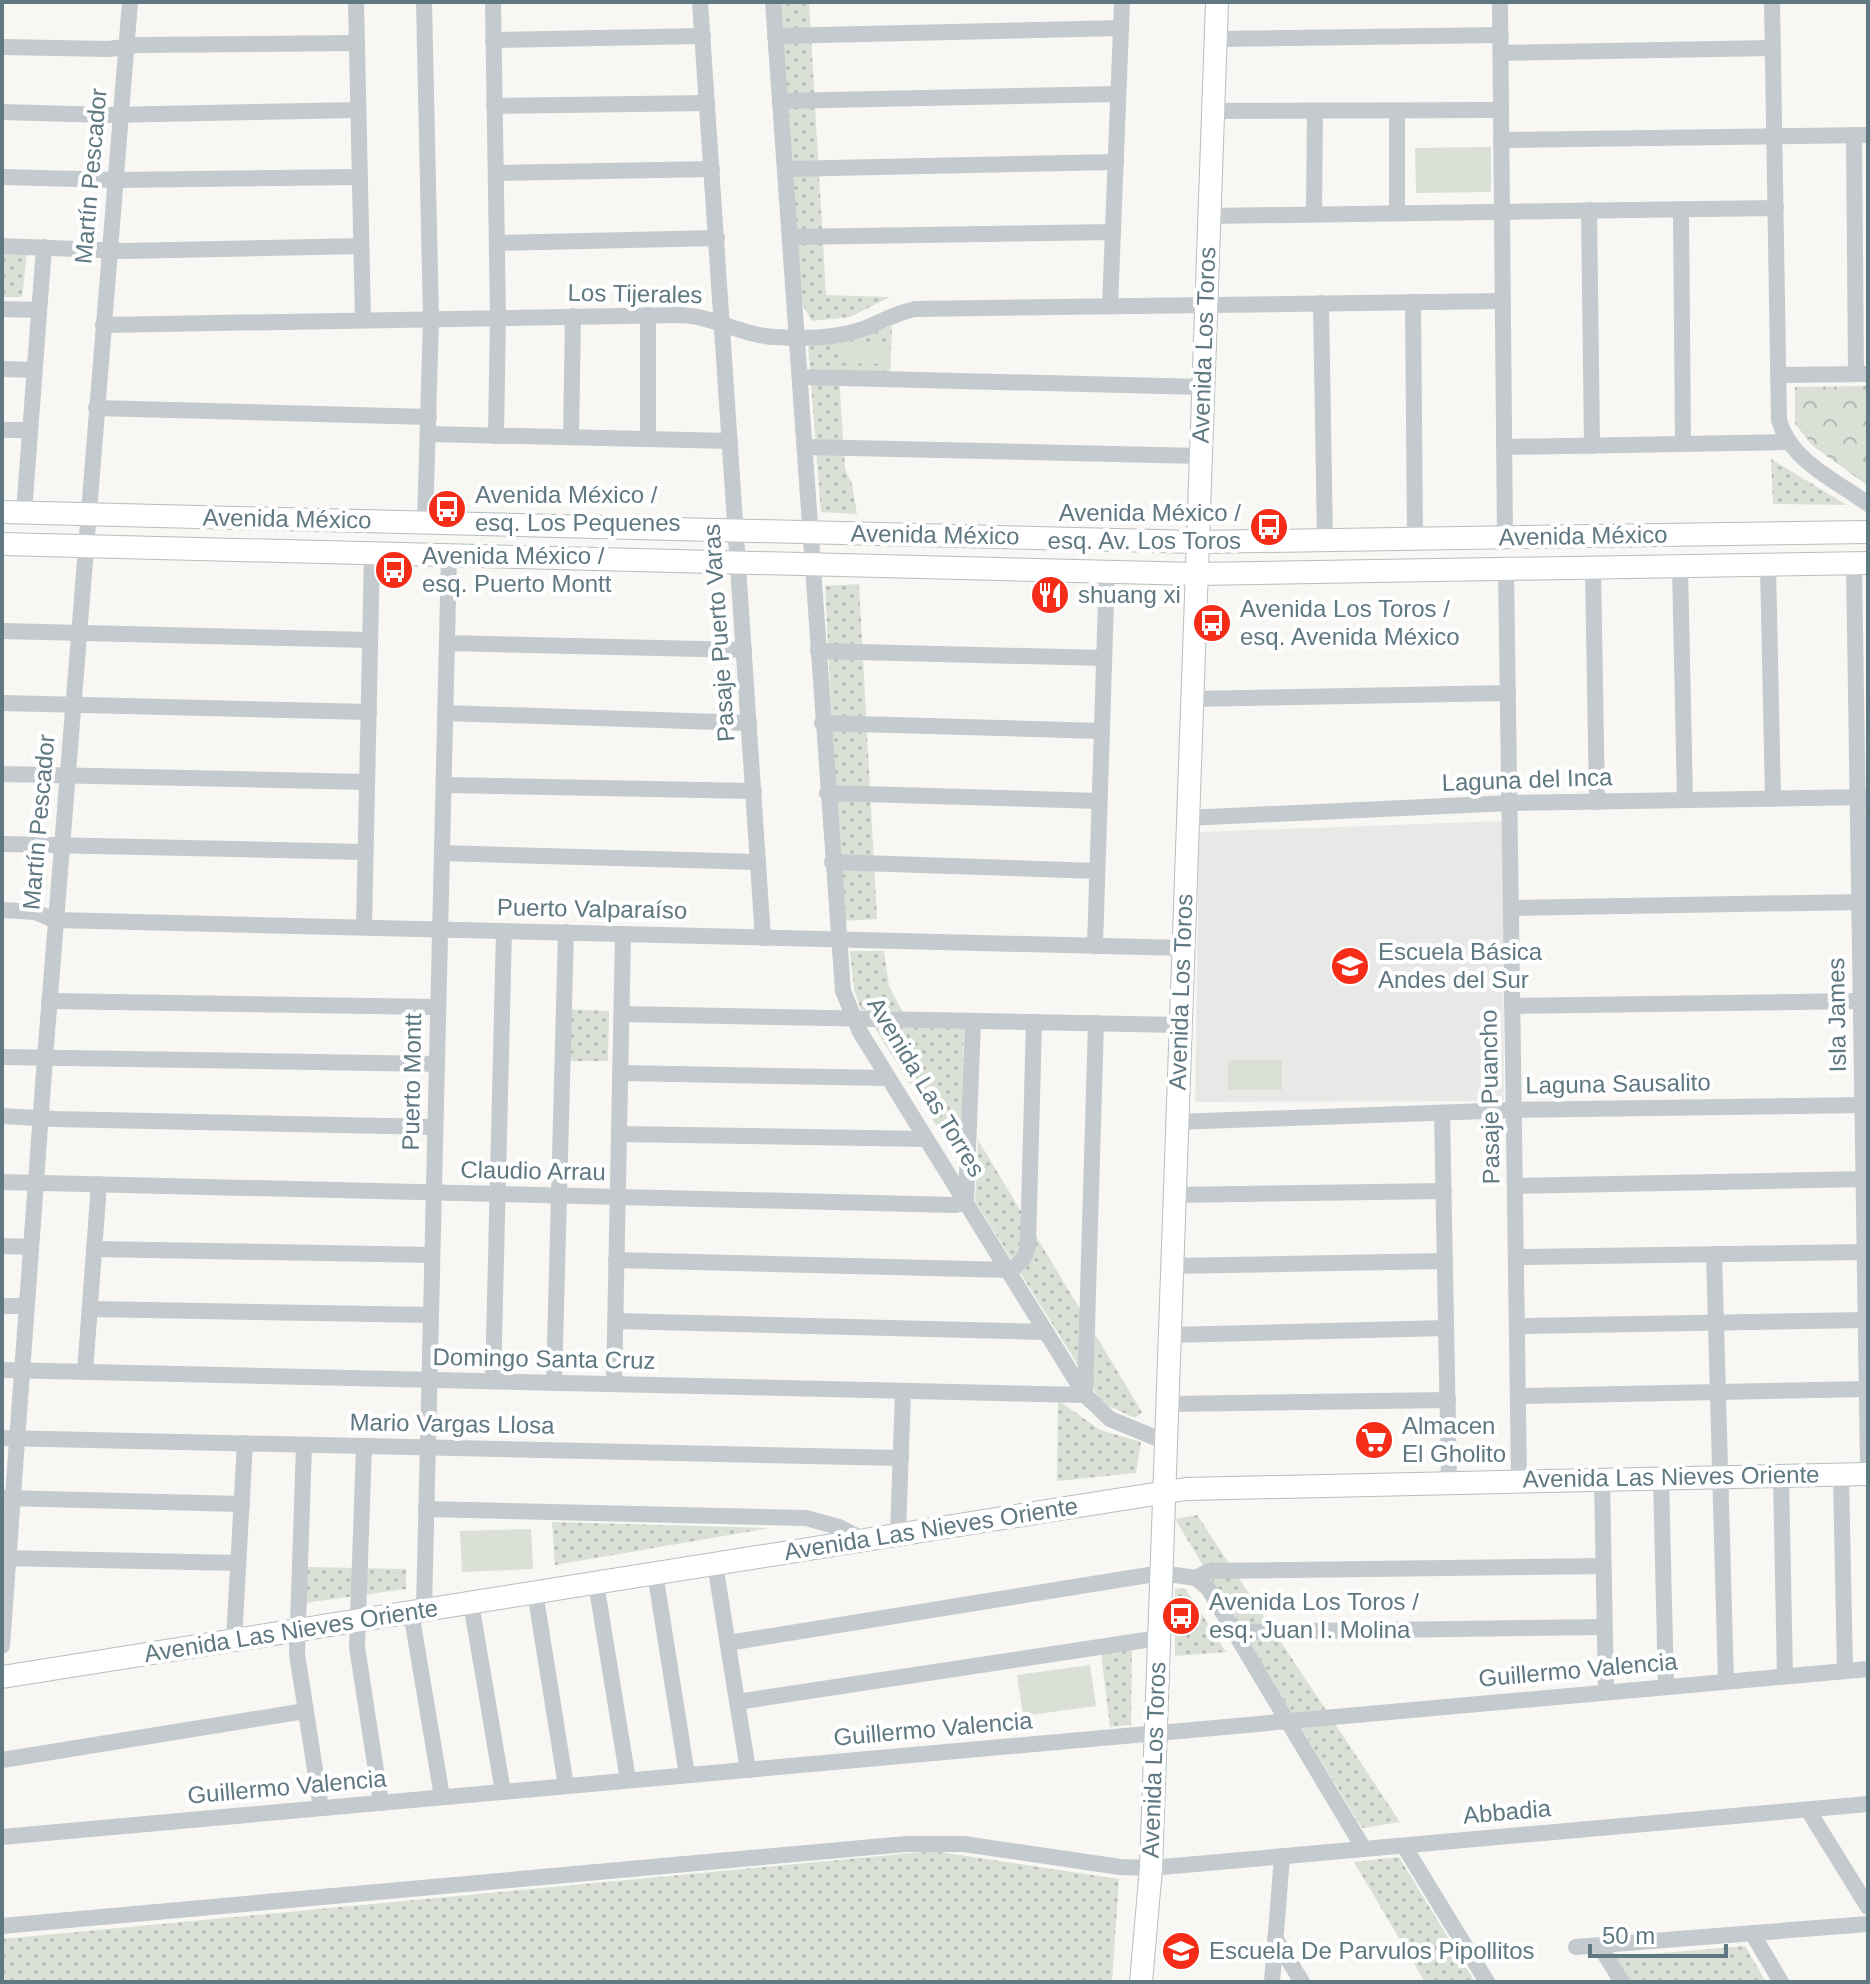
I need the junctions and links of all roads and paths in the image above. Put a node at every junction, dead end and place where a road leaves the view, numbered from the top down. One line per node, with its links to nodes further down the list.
1 (130, 2): 18 (street, Martín Pescador)
2 (356, 2): 17 (street)
3 (424, 2): 68 (street)
4 (493, 2): 16 (street)
5 (700, 2): 13 (street, Pasaje Puerto Varas)
6 (773, 2): 14 (street, Avenida Las Torres)
7 (1122, 2): 11 (street)
8 (1217, 2): 15 (main road, Avenida Los Toros)
9 (1500, 2): 12 (street)
10 (1772, 2): 20 (street)
11 (1121, 28): 14 (street); 22 (street)
12 (1501, 35): 15 (street); 21 (street)
13 (703, 36): 16 (street); 24 (street, Pasaje Puerto Varas)
14 (775, 36): 23 (street, Avenida Las Torres)
15 (1216, 39): 28 (main road, Avenida Los Toros)
16 (493, 40): 25 (street)
17 (357, 43): 18 (street); 26 (street)
18 (126, 46): 19 (street); 32 (street, Martín Pescador)
19 (2, 47)
20 (1773, 48): 21 (street); 34 (street)
21 (1501, 53): 27 (street)
22 (1118, 94): 23 (street); 36 (street)
23 (780, 101): 38 (street, Avenida Las Torres)
24 (707, 103): 25 (street); 37 (street, Pasaje Puerto Varas)
25 (494, 106): 39 (street)
26 (358, 110): 32 (street); 41 (street)
27 (1501, 110): 30 (street); 35 (street)
28 (1213, 111): 29 (street); 49 (main road, Avenida Los Toros)
29 (1315, 111): 30 (street); 48 (street)
30 (1397, 111): 47 (street)
31 (2, 112): 32 (street)
32 (120, 114): 42 (street, Martín Pescador)
33 (1861, 135): 34 (street); 75 (street)
34 (1775, 136): 35 (street); 43 (street)
35 (1501, 140): 46 (street)
36 (1116, 162): 38 (street); 50 (street)
37 (712, 169): 39 (street); 52 (street, Pasaje Puerto Varas)
38 (785, 169): 51 (street, Avenida Las Torres)
39 (496, 173): 53 (street)
40 (2, 177): 42 (street)
41 (360, 177): 42 (street); 55 (street)
42 (115, 180): 57 (street, Martín Pescador)
43 (1776, 208): 44 (street); 76 (street)
44 (1681, 209): 45 (street); 88 (street)
45 (1589, 210): 46 (street); 89 (street)
46 (1501, 212): 47 (street); 58 (street)
47 (1397, 213): 48 (street)
48 (1314, 214): 49 (street)
49 (1209, 216): 61 (main road, Avenida Los Toros)
50 (1113, 232): 51 (street); 62 (street)
51 (790, 237): 72 (street, Avenida Las Torres)
52 (717, 238): 53 (street); 71 (street, Pasaje Puerto Varas)
53 (497, 243): 67 (street)
54 (2, 246): 56 (street)
55 (361, 246): 57 (street); 69 (street)
56 (44, 247): 57 (street); 64 (street)
57 (109, 249): 70 (street, Martín Pescador)
58 (1502, 301): 59 (street, Los Tijerales); 91 (street)
59 (1413, 302): 60 (street, Los Tijerales); 101 (street)
60 (1321, 303): 61 (street, Los Tijerales); 102 (street)
61 (1205, 305): 62 (street, Los Tijerales); 78 (main road, Avenida Los Toros)
62 (1110, 306): 72 (street, Los Tijerales)
63 (2, 309): 64 (street)
64 (39, 310): 74 (street)
65 (648, 315): 66 (street, Los Tijerales); 71 (street, Los Tijerales); 85 (street)
66 (573, 316): 67 (street, Los Tijerales); 84 (street)
67 (498, 317): 68 (street, Los Tijerales); 83 (street)
68 (431, 319): 69 (street, Los Tijerales); 80 (street)
69 (363, 320): 70 (street, Los Tijerales)
70 (103, 325): 79 (street, Martín Pescador)
71 (723, 325): 72 (street, Los Tijerales); 86 (street, Pasaje Puerto Varas)
72 (798, 337): 77 (street, Avenida Las Torres)
73 (2, 369): 74 (street)
74 (34, 370): 82 (street)
75 (1862, 374): 76 (street)
76 (1778, 375): 87 (street)
77 (801, 377): 78 (street); 90 (street, Avenida Las Torres)
78 (1202, 387): 92 (main road, Avenida Los Toros)
79 (96, 408): 80 (street); 95 (street, Martín Pescador)
80 (429, 426): 83 (street); 96 (street)
81 (2, 430): 82 (street)
82 (30, 430): 94 (street)
83 (496, 436): 84 (street)
84 (571, 437): 85 (street)
85 (648, 439): 86 (street)
86 (730, 441): 97 (street, Pasaje Puerto Varas)
87 (1788, 442): 88 (street); 93 (street)
88 (1683, 444): 89 (street)
89 (1592, 446): 91 (street)
90 (806, 447): 92 (street); 98 (street, Avenida Las Torres)
91 (1504, 447): 100 (street)
92 (1200, 456): 103 (main road, Avenida Los Toros)
93 (1868, 504)
94 (13, 512): 95 (main road, Avenida México)
95 (87, 514): 96 (main road, Avenida México); 105 (street, Martín Pescador)
96 (425, 523): 97 (main road, Avenida México)
97 (736, 531): 98 (main road, Avenida México); 108 (street, Pasaje Puerto Varas)
98 (811, 532): 103 (main road, Avenida México); 109 (street, Avenida Las Torres)
99 (1868, 532): 100 (main road, Avenida México)
100 (1505, 537): 101 (main road, Avenida México)
101 (1415, 539): 102 (main road, Avenida México)
102 (1325, 540): 103 (main road, Avenida México)
103 (1196, 542): 116 (main road, Avenida Los Toros)
104 (2, 544): 105 (main road, Avenida México)
105 (85, 546): 106 (main road, Avenida México); 118 (street, Martín Pescador)
106 (372, 553): 107 (main road, Avenida México); 119 (street)
107 (449, 555): 108 (main road, Avenida México); 120 (street, Puerto Montt)
108 (739, 562): 109 (main road, Avenida México); 121 (street, Pasaje Puerto Varas)
109 (812, 564): 115 (main road, Avenida México); 122 (street, Avenida Las Torres)
110 (1861, 564): 111 (main road, Avenida México); 139 (street, Isla James)
111 (1768, 565): 112 (main road, Avenida México); 140 (street)
112 (1680, 566): 113 (main road, Avenida México); 141 (street)
113 (1593, 568): 114 (main road, Avenida México); 143 (street)
114 (1506, 569): 116 (main road, Avenida México); 124 (street, Pasaje Puancho)
115 (1107, 571): 116 (main road, Avenida México); 123 (street)
116 (1196, 574): 125 (main road, Avenida Los Toros)
117 (2, 631): 118 (street)
118 (78, 633): 119 (street); 127 (street, Martín Pescador)
119 (370, 640): 128 (street)
120 (447, 643): 121 (street); 129 (street, Puerto Montt)
121 (744, 650): 130 (street, Pasaje Puerto Varas)
122 (818, 651): 123 (street); 131 (street, Avenida Las Torres)
123 (1104, 658): 132 (street)
124 (1508, 693): 125 (street); 144 (street, Pasaje Puancho)
125 (1191, 699): 145 (main road, Avenida Los Toros)
126 (2, 703): 127 (street)
127 (72, 705): 128 (street); 134 (street, Martín Pescador)
128 (369, 712): 135 (street)
129 (445, 713): 130 (street); 136 (street, Puerto Montt)
130 (749, 723): 137 (street, Pasaje Puerto Varas)
131 (822, 723): 132 (street); 138 (street, Avenida Las Torres)
132 (1101, 731): 142 (street)
133 (2, 774): 134 (street)
134 (67, 775): 135 (street); 147 (street, Martín Pescador)
135 (367, 782): 148 (street)
136 (444, 785): 137 (street); 149 (street, Puerto Montt)
137 (754, 791): 150 (street, Pasaje Puerto Varas)
138 (827, 793): 142 (street); 151 (street, Avenida Las Torres)
139 (1863, 797): 140 (street, Laguna del Inca); 153 (street, Isla James)
140 (1773, 799): 141 (street, Laguna del Inca)
141 (1685, 800): 143 (street, Laguna del Inca)
142 (1099, 801): 152 (street)
143 (1597, 802): 144 (street, Laguna del Inca)
144 (1510, 803): 145 (street, Laguna del Inca); 154 (street, Pasaje Puancho)
145 (1187, 818): 165 (main road, Avenida Los Toros)
146 (2, 844): 147 (street)
147 (61, 846): 148 (street); 156 (street, Martín Pescador)
148 (365, 852): 157 (street)
149 (442, 853): 150 (street); 158 (street, Puerto Montt)
150 (758, 862): 162 (street, Pasaje Puerto Varas)
151 (832, 862): 152 (street); 163 (street, Avenida Las Torres)
152 (1097, 871): 164 (street)
153 (1859, 902): 154 (street); 167 (street, Isla James)
154 (1511, 908): 168 (street, Pasaje Puancho)
155 (2, 910): 156 (street, Puerto Valparaíso)
156 (55, 920): 157 (street, Puerto Valparaíso); 166 (street, Martín Pescador)
157 (364, 927): 158 (street, Puerto Valparaíso)
158 (440, 929): 159 (street, Puerto Valparaíso); 169 (street, Puerto Montt)
159 (504, 931): 160 (street, Puerto Valparaíso); 197 (street)
160 (566, 932): 161 (street, Puerto Valparaíso); 199 (street)
161 (623, 934): 162 (street, Puerto Valparaíso); 170 (street)
162 (763, 938): 163 (street, Puerto Valparaíso)
163 (837, 939): 164 (street, Puerto Valparaíso); 171 (street, Avenida Las Torres)
164 (1095, 946): 165 (street, Puerto Valparaíso)
165 (1183, 948): 175 (main road, Avenida Los Toros)
166 (49, 1001): 169 (street); 177 (street, Martín Pescador)
167 (1861, 1001): 168 (street); 181 (street, Isla James)
168 (1512, 1006): 182 (street, Pasaje Puancho)
169 (438, 1007): 178 (street, Puerto Montt)
170 (622, 1014): 171 (street); 179 (street)
171 (853, 1019): 172 (street); 180 (street, Avenida Las Torres)
172 (973, 1021): 173 (street); 201 (street)
173 (1034, 1022): 174 (street); 212 (street)
174 (1096, 1023): 175 (street); 234 (street)
175 (1180, 1025): 186 (main road, Avenida Los Toros)
176 (2, 1057): 177 (street)
177 (45, 1058): 178 (street); 185 (street, Martín Pescador)
178 (437, 1064): 187 (street, Puerto Montt)
179 (620, 1073): 180 (street); 188 (street)
180 (888, 1078): 189 (street, Avenida Las Torres)
181 (1865, 1105): 182 (street, Laguna Sausalito); 190 (street, Isla James)
182 (1514, 1110): 183 (street, Laguna Sausalito); 194 (street, Pasaje Puancho)
183 (1442, 1113): 186 (street, Laguna Sausalito); 195 (street)
184 (2, 1116): 185 (street)
185 (40, 1118): 187 (street); 192 (street, Martín Pescador)
186 (1177, 1122): 198 (main road, Avenida Los Toros)
187 (435, 1127): 196 (street, Puerto Montt)
188 (619, 1134): 189 (street); 200 (street)
189 (926, 1139): 201 (street, Avenida Las Torres)
190 (1864, 1179): 194 (street); 205 (street, Isla James)
191 (2, 1182): 192 (street, Claudio Arrau)
192 (35, 1183): 193 (street, Claudio Arrau); 203 (street, Martín Pescador)
193 (99, 1184): 196 (street, Claudio Arrau); 204 (street)
194 (1515, 1186): 208 (street, Pasaje Puancho)
195 (1444, 1191): 198 (street); 210 (street)
196 (434, 1193): 197 (street, Claudio Arrau); 207 (street, Puerto Montt)
197 (498, 1194): 199 (street, Claudio Arrau); 228 (street)
198 (1174, 1195): 211 (main road, Avenida Los Toros)
199 (559, 1196): 200 (street, Claudio Arrau); 229 (street)
200 (618, 1197): 201 (street, Claudio Arrau); 209 (street)
201 (966, 1202): 212 (street, Avenida Las Torres)
202 (2, 1246): 203 (street)
203 (31, 1247): 214 (street, Martín Pescador)
204 (94, 1249): 207 (street); 215 (street)
205 (1865, 1252): 206 (street); 217 (street, Isla James)
206 (1714, 1254): 208 (street); 219 (street)
207 (432, 1255): 216 (street, Puerto Montt)
208 (1516, 1257): 220 (street, Pasaje Puancho)
209 (616, 1260): 212 (street); 218 (street)
210 (1445, 1261): 211 (street); 221 (street)
211 (1172, 1266): 223 (main road, Avenida Los Toros)
212 (1009, 1270): 222 (street, Avenida Las Torres)
213 (2, 1306): 214 (street)
214 (26, 1306): 225 (street, Martín Pescador)
215 (90, 1309): 216 (street); 226 (street)
216 (431, 1315): 227 (street, Puerto Montt)
217 (1866, 1320): 219 (street); 231 (street, Isla James)
218 (615, 1321): 222 (street); 230 (street)
219 (1716, 1322): 220 (street); 233 (street)
220 (1517, 1326): 235 (street, Pasaje Puancho)
221 (1446, 1328): 223 (street); 236 (street)
222 (1046, 1332): 234 (street, Avenida Las Torres)
223 (1169, 1335): 237 (main road, Avenida Los Toros)
224 (2, 1370): 225 (street, Domingo Santa Cruz)
225 (22, 1370): 226 (street, Domingo Santa Cruz); 238 (street, Martín Pescador)
226 (85, 1372): 227 (street, Domingo Santa Cruz)
227 (430, 1380): 228 (street, Domingo Santa Cruz); 243 (street, Puerto Montt)
228 (493, 1381): 229 (street, Domingo Santa Cruz)
229 (554, 1383): 230 (street, Domingo Santa Cruz)
230 (614, 1384): 232 (street, Domingo Santa Cruz)
231 (1867, 1389): 233 (street); 245 (street, Isla James)
232 (903, 1391): 234 (street, Domingo Santa Cruz); 244 (street)
233 (1718, 1392): 235 (street); 249 (street)
234 (1085, 1395): 239 (street, Avenida Las Torres)
235 (1518, 1396): 252 (street, Pasaje Puancho)
236 (1448, 1400): 237 (street); 253 (street)
237 (1167, 1404): 239 (main road, Avenida Los Toros)
238 (9, 1438): 240 (street, Mario Vargas Llosa); 255 (street, Martín Pescador)
239 (1166, 1442): 254 (main road, Avenida Los Toros)
240 (245, 1443): 241 (street, Mario Vargas Llosa); 256 (street)
241 (304, 1445): 242 (street, Mario Vargas Llosa); 274 (street)
242 (364, 1446): 243 (street, Mario Vargas Llosa); 272 (street)
243 (428, 1447): 244 (street, Mario Vargas Llosa); 257 (street, Puerto Montt)
244 (901, 1458): 258 (street)
245 (1868, 1466)
246 (1868, 1474): 247 (main road, Avenida Las Nieves Oriente)
247 (1841, 1475): 248 (main road, Avenida Las Nieves Oriente); 281 (street)
248 (1781, 1476): 249 (main road, Avenida Las Nieves Oriente); 282 (street)
249 (1721, 1477): 250 (main road, Avenida Las Nieves Oriente); 284 (street)
250 (1661, 1478): 251 (main road, Avenida Las Nieves Oriente); 285 (street)
251 (1602, 1479): 252 (main road, Avenida Las Nieves Oriente); 263 (street)
252 (1519, 1480): 253 (main road, Avenida Las Nieves Oriente)
253 (1449, 1481): 254 (main road, Avenida Las Nieves Oriente)
254 (1164, 1492): 258 (main road, Avenida Las Nieves Oriente); 265 (main road, Avenida Los Toros)
255 (7, 1498): 256 (street); 260 (street, Martín Pescador)
256 (242, 1504): 261 (street)
257 (426, 1509): 259 (street); 270 (street, Puerto Montt)
258 (898, 1534): 259 (main road, Avenida Las Nieves Oriente)
259 (864, 1540): 262 (main road, Avenida Las Nieves Oriente)
260 (5, 1558): 261 (street); 271 (street, Martín Pescador)
261 (238, 1563): 277 (street)
262 (715, 1564): 264 (main road, Avenida Las Nieves Oriente); 278 (street)
263 (1603, 1566): 266 (street); 273 (street)
264 (655, 1573): 267 (main road, Avenida Las Nieves Oriente); 293 (street)
265 (1161, 1573): 266 (street); 276 (main road, Avenida Los Toros); 278 (street)
266 (1196, 1578): 275 (street)
267 (596, 1583): 268 (main road, Avenida Las Nieves Oriente); 294 (street)
268 (535, 1592): 269 (main road, Avenida Las Nieves Oriente); 295 (street)
269 (471, 1603): 270 (main road, Avenida Las Nieves Oriente); 296 (street)
270 (418, 1611): 272 (main road, Avenida Las Nieves Oriente); 297 (street, Puerto Montt)
271 (3, 1619): 279 (street, Martín Pescador)
272 (358, 1621): 274 (main road, Avenida Las Nieves Oriente); 298 (street)
273 (1604, 1627): 275 (street); 286 (street)
274 (297, 1630): 277 (main road, Avenida Las Nieves Oriente); 288 (street)
275 (1234, 1632): 289 (street)
276 (1159, 1638): 287 (street); 290 (main road, Avenida Los Toros)
277 (234, 1640): 283 (main road, Avenida Las Nieves Oriente)
278 (728, 1643): 287 (street)
279 (2, 1646)
280 (1868, 1669): 281 (street, Guillermo Valencia)
281 (1845, 1671): 282 (street, Guillermo Valencia)
282 (1785, 1676): 284 (street, Guillermo Valencia)
283 (2, 1677)
284 (1726, 1681): 285 (street, Guillermo Valencia)
285 (1666, 1687): 286 (street, Guillermo Valencia)
286 (1606, 1692): 289 (street, Guillermo Valencia)
287 (737, 1702): 292 (street)
288 (305, 1711): 291 (street); 300 (street)
289 (1286, 1721): 290 (street, Guillermo Valencia); 304 (street)
290 (1155, 1733): 292 (street, Guillermo Valencia); 306 (main road, Avenida Los Toros)
291 (2, 1760)
292 (748, 1770): 293 (street, Guillermo Valencia)
293 (687, 1775): 294 (street, Guillermo Valencia)
294 (628, 1780): 295 (street, Guillermo Valencia)
295 (566, 1786): 296 (street, Guillermo Valencia)
296 (503, 1792): 297 (street, Guillermo Valencia)
297 (442, 1797): 298 (street, Guillermo Valencia)
298 (381, 1803): 300 (street, Guillermo Valencia)
299 (1868, 1804): 301 (street, Abbadia)
300 (321, 1808): 302 (street, Guillermo Valencia)
301 (1808, 1810): 303 (street, Abbadia); 307 (street)
302 (2, 1837)
303 (1404, 1846): 304 (street, Abbadia); 317 (street)
304 (1364, 1849): 305 (street, Abbadia)
305 (1282, 1857): 306 (street, Abbadia); 311 (street)
306 (1151, 1868): 309 (street, Abbadia); 314 (main road, Avenida Los Toros)
307 (1868, 1907)
308 (1868, 1924): 310 (street)
309 (2, 1926)
310 (1752, 1933): 312 (street); 319 (street)
311 (1275, 1938): 315 (street); 316 (street)
312 (1599, 1945): 313 (street); 318 (street)
313 (1576, 1947)
314 (1141, 1982)
315 (1272, 1982)
316 (1302, 1982)
317 (1487, 1982)
318 (1622, 1982)
319 (1781, 1982)

